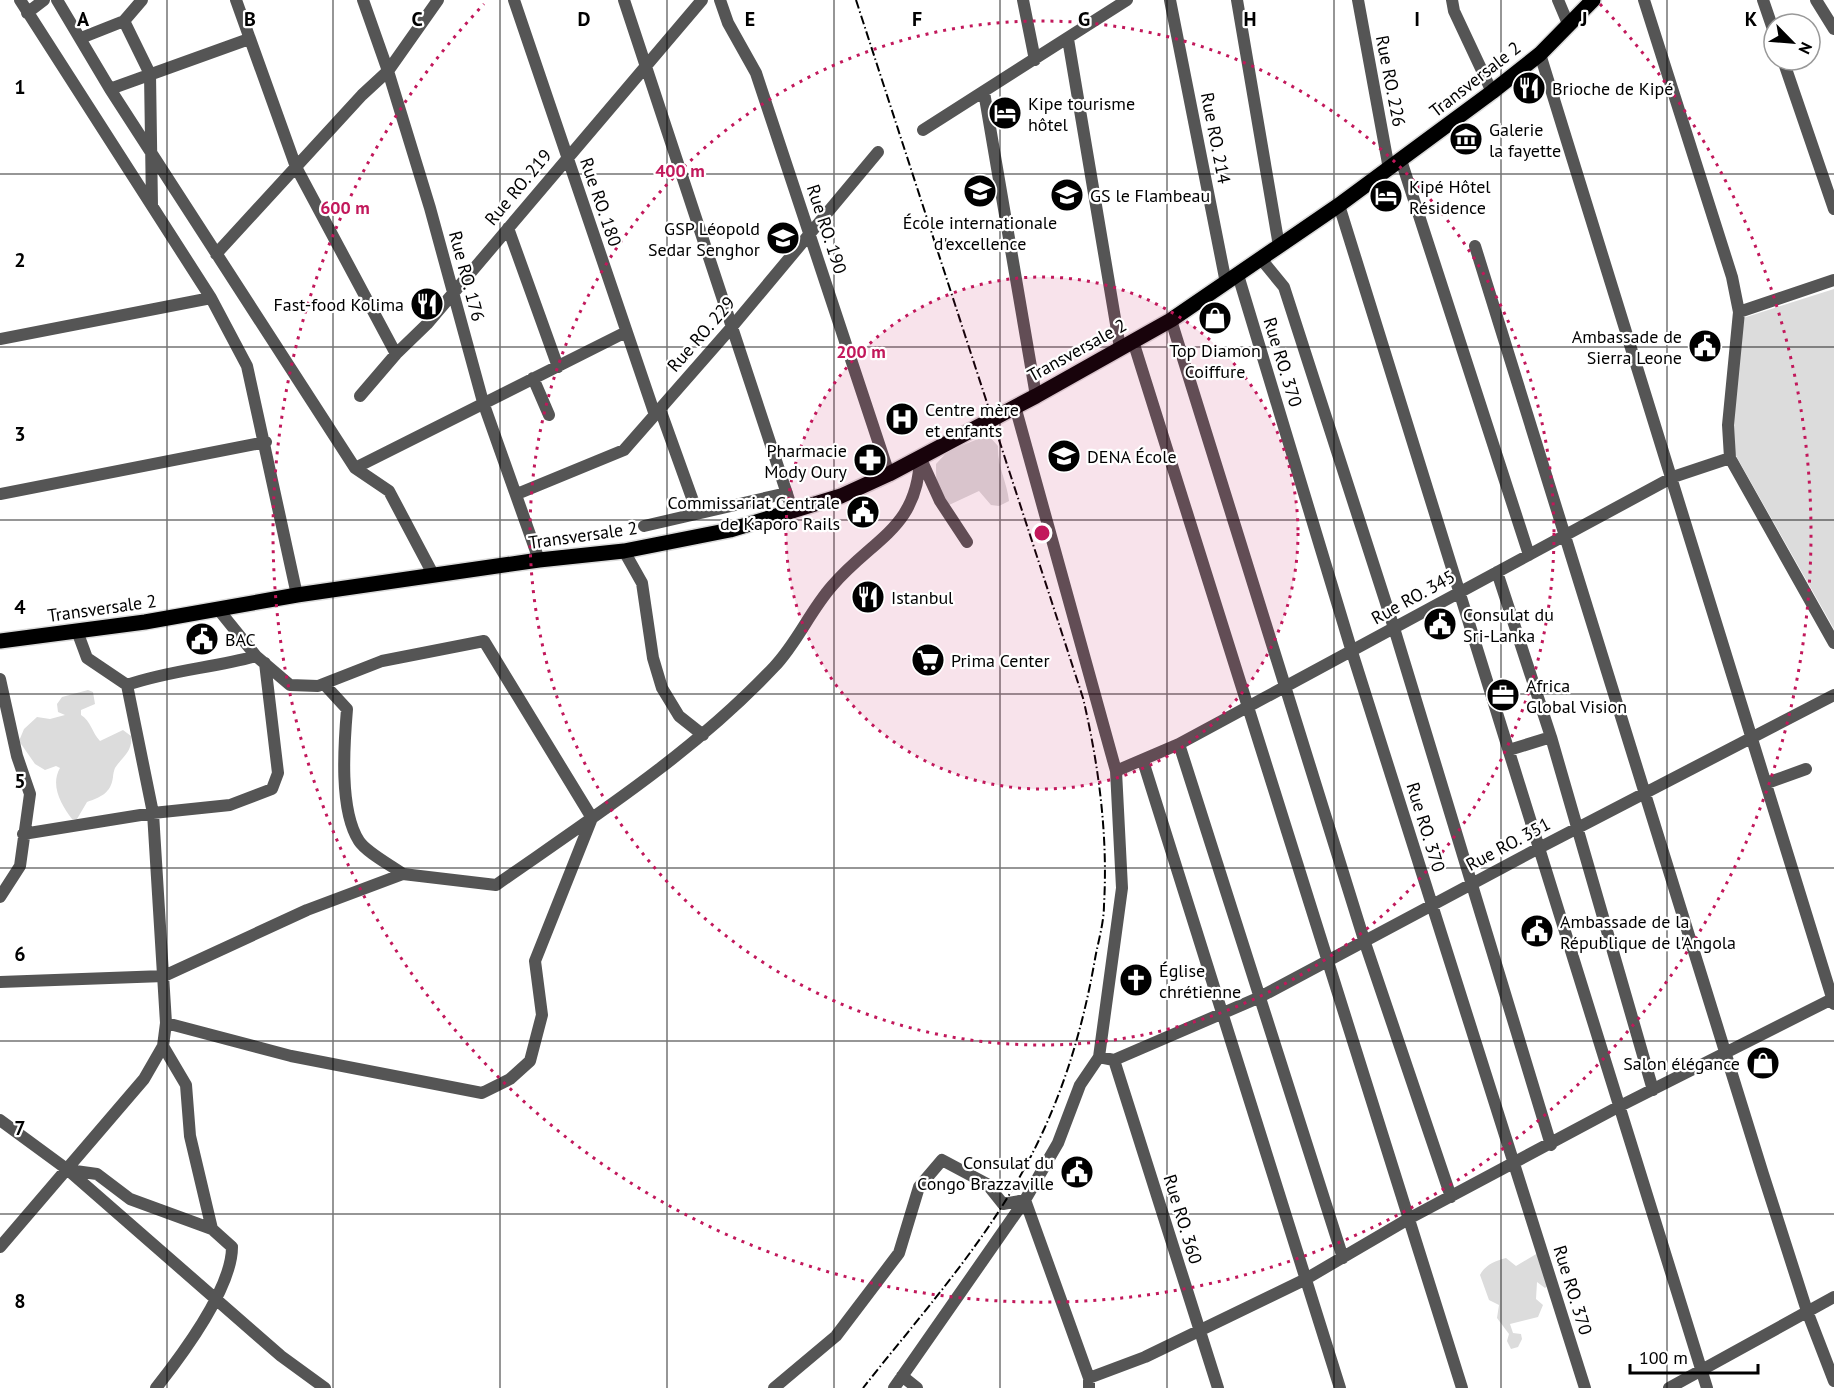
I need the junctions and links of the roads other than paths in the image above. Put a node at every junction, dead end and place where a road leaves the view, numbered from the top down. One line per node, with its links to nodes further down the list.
1 (20, 0): 23 (street)
2 (44, 0): 23 (street)
3 (57, 0): 28 (street)
4 (142, 0): 25 (street)
5 (236, 0): 29 (street)
6 (363, 0): 34 (street, Rue RO. 176)
7 (437, 0): 34 (street)
8 (514, 0): 43 (street, Rue RO. 180)
9 (624, 0): 33 (street)
10 (702, 0): 33 (street, Rue RO. 219)
11 (720, 0): 50 (street, Rue RO. 190)
12 (1023, 0): 32 (street)
13 (1105, 0): 24 (street)
14 (1127, 0): 24 (street)
15 (1170, 0): 55 (street, Rue RO. 214)
16 (1237, 0): 51 (street)
17 (1358, 0): 44 (street, Rue RO. 226)
18 (1452, 0): 39 (street)
19 (1558, 0): 26 (street)
20 (1593, 0): 26 (main road, Transversale 2)
21 (1644, 0): 59 (street)
22 (1816, 0): 27 (street)
23 (27, 13): 47 (street)
24 (1107, 13): 30 (street)
25 (124, 21): 28 (street); 36 (street)
26 (1569, 26): 31 (main road, Transversale 2)
27 (1834, 29)
28 (81, 38): 37 (street)
29 (249, 39): 36 (street); 45 (street)
30 (1068, 39): 32 (street); 64 (street)
31 (1540, 54): 39 (main road, Transversale 2); 79 (street)
32 (1035, 60): 38 (street)
33 (648, 66): 43 (street, Rue RO. 219); 61 (street)
34 (388, 71): 45 (street); 57 (street, Rue RO. 176)
35 (1787, 72): 48 (street)
36 (150, 74): 37 (street); 41 (street)
37 (110, 89): 41 (street)
38 (984, 92): 40 (street); 69 (street)
39 (1492, 92): 44 (main road, Transversale 2)
40 (923, 130)
41 (149, 150): 47 (street); 53 (street)
42 (878, 152): 50 (street, Rue RO. 229)
43 (567, 158): 49 (street, Rue RO. 219); 62 (street, Rue RO. 180)
44 (1395, 164): 46 (main road, Transversale 2); 89 (street, Rue RO. 226)
45 (296, 167): 53 (street); 65 (street)
46 (1339, 205): 51 (main road, Transversale 2); 93 (street)
47 (152, 207): 58 (street)
48 (1834, 209)
49 (508, 228): 57 (street, Rue RO. 219); 66 (street)
50 (809, 233): 61 (street, Rue RO. 229); 78 (street, Rue RO. 190)
51 (1279, 246): 54 (main road, Transversale 2)
52 (1475, 246): 86 (street)
53 (216, 254): 77 (street)
54 (1261, 259): 55 (main road, Transversale 2); 96 (street)
55 (1232, 279): 60 (main road, Transversale 2); 100 (street, Rue RO. 370)
56 (1834, 280): 59 (street)
57 (452, 291): 65 (street, Rue RO. 219); 70 (street, Rue RO. 176)
58 (211, 298): 63 (street); 74 (street)
59 (1739, 312): 76 (street)
60 (1171, 320): 64 (main road, Transversale 2); 105 (street)
61 (731, 328): 72 (street, Rue RO. 229); 80 (street)
62 (626, 332): 66 (street); 72 (street, Rue RO. 180)
63 (0, 339)
64 (1127, 345): 69 (main road, Transversale 2); 107 (street)
65 (396, 354): 68 (street, Rue RO. 219)
66 (558, 367): 67 (street)
67 (533, 378): 70 (street); 73 (street)
68 (360, 396)
69 (1036, 396): 71 (main road, Transversale 2)
70 (483, 402): 77 (street); 82 (street, Rue RO. 176)
71 (1016, 406): 75 (main road, Transversale 2); 115 (street)
72 (658, 412): 82 (street, Rue RO. 229); 83 (street, Rue RO. 180)
73 (549, 415)
74 (266, 442): 81 (street); 94 (street)
75 (920, 457): 78 (main road, Transversale 2); 87 (street); 108 (street)
76 (1730, 458): 79 (street, Rue RO. 345); 99 (street)
77 (354, 468): 92 (street)
78 (889, 474): 84 (main road, Transversale 2)
79 (1673, 477): 86 (street, Rue RO. 345); 110 (street)
80 (787, 493): 83 (street); 84 (street)
81 (0, 494)
82 (517, 494): 90 (street, Rue RO. 176)
83 (697, 512): 85 (street)
84 (793, 512): 88 (main road, Transversale 2)
85 (644, 526)
86 (1564, 536): 89 (street, Rue RO. 345); 117 (street)
87 (967, 542)
88 (624, 551): 90 (main road, Transversale 2); 108 (street)
89 (1529, 555): 91 (street, Rue RO. 345)
90 (539, 560): 92 (main road, Transversale 2)
91 (1497, 572): 93 (street, Rue RO. 345); 109 (street)
92 (434, 576): 94 (main road, Transversale 2)
93 (1461, 590): 96 (street, Rue RO. 345); 112 (street)
94 (297, 595): 95 (main road, Transversale 2)
95 (218, 609): 97 (main road, Transversale 2); 101 (street)
96 (1394, 628): 100 (street, Rue RO. 345); 124 (street)
97 (77, 631): 98 (main road, Transversale 2); 104 (street)
98 (1, 638)
99 (1834, 643)
100 (1352, 652): 105 (street, Rue RO. 345); 126 (street, Rue RO. 370)
101 (260, 660): 103 (street); 104 (street); 118 (street)
102 (0, 679): 121 (street)
103 (324, 684): 119 (street); 123 (street)
104 (127, 685): 118 (street)
105 (1287, 686): 107 (street, Rue RO. 345); 127 (street)
106 (1834, 695): 110 (street, Rue RO. 351)
107 (1247, 706): 111 (street, Rue RO. 345); 128 (street)
108 (703, 735): 119 (street)
109 (1551, 737): 112 (street); 120 (street)
110 (1753, 738): 116 (street); 117 (street, Rue RO. 351)
111 (1179, 744): 113 (street, Rue RO. 345); 131 (street)
112 (1509, 750): 122 (street)
113 (1143, 761): 115 (street, Rue RO. 345); 133 (street)
114 (1806, 769): 116 (street)
115 (1116, 771): 137 (street)
116 (1767, 783): 132 (street)
117 (1646, 794): 120 (street, Rue RO. 351); 136 (street)
118 (153, 813): 121 (street); 129 (street)
119 (592, 818): 123 (street); 134 (street)
120 (1575, 829): 122 (street, Rue RO. 351); 139 (street)
121 (23, 834): 125 (street)
122 (1539, 848): 124 (street, Rue RO. 351); 140 (street)
123 (403, 874): 129 (street)
124 (1471, 885): 126 (street, Rue RO. 351); 142 (street)
125 (0, 897)
126 (1432, 907): 127 (street, Rue RO. 351); 143 (street, Rue RO. 370)
127 (1365, 943): 128 (street, Rue RO. 351); 145 (street)
128 (1329, 962): 131 (street, Rue RO. 351); 147 (street)
129 (164, 976): 130 (street); 134 (street)
130 (0, 982)
131 (1258, 998): 133 (street, Rue RO. 351); 150 (street)
132 (1834, 1000): 136 (street)
133 (1221, 1016): 138 (street, Rue RO. 351); 151 (street)
134 (166, 1023): 135 (street)
135 (164, 1046): 144 (street); 148 (street)
136 (1726, 1055): 139 (street); 154 (street)
137 (1099, 1057): 138 (street); 146 (street)
138 (1114, 1060): 155 (street, Rue RO. 360)
139 (1653, 1090): 140 (street)
140 (1618, 1107): 142 (street); 156 (street)
141 (0, 1120): 144 (street)
142 (1551, 1146): 143 (street)
143 (1515, 1164): 145 (street); 168 (street, Rue RO. 370)
144 (68, 1170): 148 (street); 149 (street); 153 (street)
145 (1451, 1197): 147 (street)
146 (1025, 1200): 157 (street); 159 (street); 162 (street)
147 (1410, 1218): 150 (street); 167 (street)
148 (213, 1229): 153 (street)
149 (0, 1247)
150 (1343, 1257): 151 (street)
151 (1304, 1280): 155 (street); 166 (street)
152 (1834, 1297): 154 (street)
153 (215, 1300): 160 (street); 161 (street)
154 (1808, 1311): 156 (street); 158 (street)
155 (1199, 1332): 159 (street); 165 (street, Rue RO. 360)
156 (1701, 1371): 169 (street); 170 (street)
157 (902, 1376): 163 (street); 164 (street)
158 (1834, 1381)
159 (1089, 1383)
160 (156, 1388)
161 (325, 1388)
162 (774, 1388)
163 (894, 1388)
164 (917, 1388)
165 (1218, 1388)
166 (1340, 1388)
167 (1462, 1388)
168 (1585, 1388)
169 (1669, 1388)
170 (1707, 1388)

